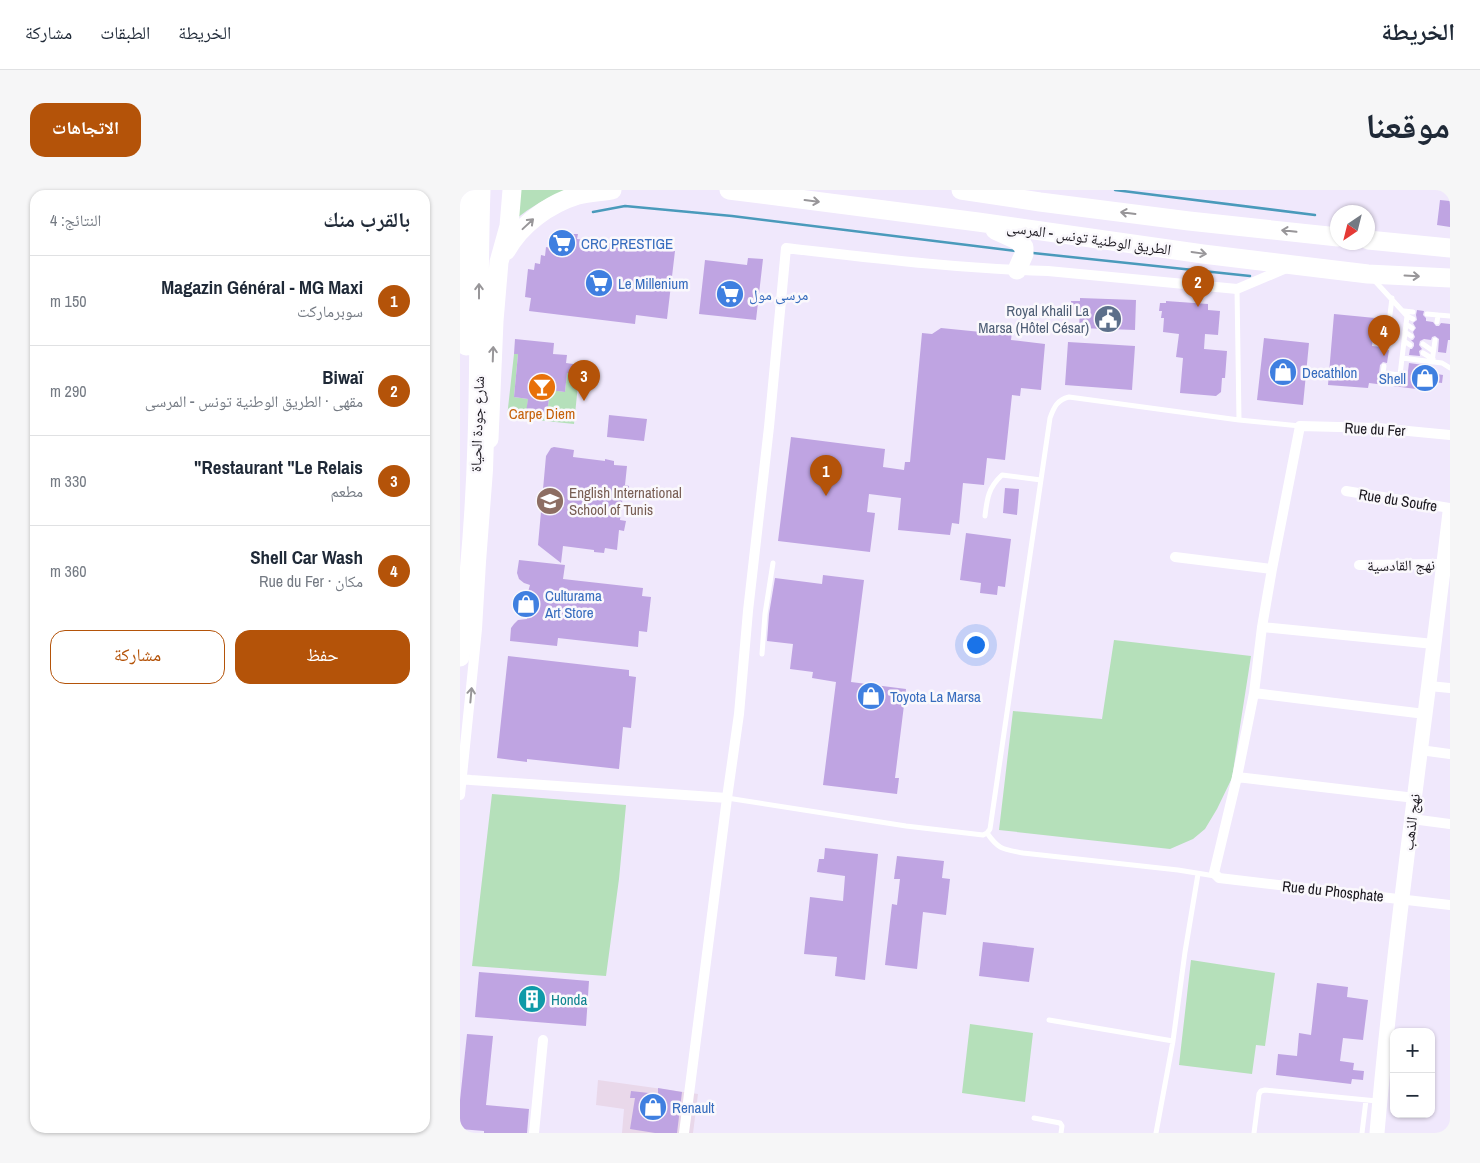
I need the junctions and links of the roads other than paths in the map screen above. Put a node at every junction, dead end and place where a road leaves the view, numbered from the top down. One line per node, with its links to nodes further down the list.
1 (466, 190): 29 (highway, شارع جودة الحياة)
2 (481, 190): 29 (highway, شارع جودة الحياة, one-way to 2)
3 (512, 190): 11 (highway)
4 (612, 190): 11 (highway, one-way to 4)
5 (729, 190): 7 (highway, الطريق الوطنية تونس - المرسى, one-way to 7)
6 (961, 190): 8 (highway, الطريق الوطنية تونس - المرسى, one-way to 6)
7 (978, 222): 12 (highway, الطريق الوطنية تونس - المرسى, one-way to 12); 13 (highway)
8 (1330, 236)
9 (1375, 241): 10 (highway)
10 (1450, 248)
11 (499, 262): 46 (highway, one-way to 11)
12 (1294, 265): 14 (highway, الطريق الوطنية تونس - المرسى); 16 (street)
13 (1017, 270): 16 (street); 74 (street)
14 (1368, 274): 15 (highway, الطريق الوطنية تونس - المرسى, one-way to 15); 17 (lane)
15 (1450, 278)
16 (1237, 289): 43 (lane)
17 (1392, 298): 19 (lane); 34 (lane)
18 (1414, 312): 19 (lane)
19 (1405, 313): 23 (lane); 25 (lane)
20 (1427, 314): 21 (lane)
21 (1438, 315): 22 (lane); 24 (lane)
22 (1450, 316)
23 (1413, 319)
24 (1437, 322)
25 (1406, 324): 26 (lane); 27 (lane)
26 (1412, 328)
27 (1405, 332): 28 (lane); 30 (lane)
28 (1411, 336)
29 (472, 338): 52 (highway, شارع جودة الحياة); 59 (highway, شارع جودة الحياة)
30 (1404, 341): 33 (lane); 37 (lane)
31 (1433, 341): 35 (lane)
32 (1424, 344): 35 (lane)
33 (1410, 345)
34 (1386, 347)
35 (1433, 351): 38 (lane)
36 (1423, 353): 38 (lane)
37 (1402, 358): 38 (lane); 41 (lane)
38 (1432, 360): 40 (lane)
39 (1450, 360): 40 (lane)
40 (1442, 363): 42 (lane)
41 (1384, 366)
42 (1450, 368)
43 (1240, 420): 44 (lane); 47 (lane)
44 (1300, 426): 45 (street, Rue du Fer); 58 (street)
45 (1450, 435)
46 (489, 438): 59 (highway); 71 (street, one-way to 46)
47 (1041, 480): 51 (lane); 78 (lane)
48 (1346, 491): 49 (street, Rue du Soufre)
49 (1450, 508)
50 (1450, 512): 53 (street, نهج الذهب)
51 (984, 516)
52 (460, 520)
53 (1448, 541): 56 (street, نهج الذهب)
54 (1175, 557): 58 (street)
55 (773, 563): 63 (lane)
56 (1444, 564): 57 (street, نهج القادسية); 60 (street, نهج الذهب)
57 (1359, 565)
58 (1272, 569): 61 (street)
59 (468, 594): 64 (highway, شارع جودة الحياة)
60 (1444, 607): 62 (street, نهج الذهب)
61 (1262, 627): 62 (street); 67 (street)
62 (1434, 644): 65 (street, نهج الذهب)
63 (762, 654)
64 (460, 657)
65 (1430, 686): 66 (street); 68 (street, نهج الذهب)
66 (1450, 688)
67 (1254, 693): 68 (street); 72 (street)
68 (1425, 714): 69 (street, نهج الذهب)
69 (1420, 750): 70 (street); 75 (street, نهج الذهب)
70 (1450, 754)
71 (461, 777): 73 (street); 74 (street)
72 (1237, 777): 75 (street); 80 (street)
73 (460, 795)
74 (727, 798): 78 (lane); 89 (street)
75 (1415, 798): 76 (street, نهج الذهب)
76 (1412, 819): 77 (street); 81 (street, نهج الذهب)
77 (1450, 824)
78 (987, 833): 79 (lane)
79 (1198, 874): 80 (lane); 85 (lane)
80 (1216, 876): 81 (street, Rue du Phosphate)
81 (1402, 899): 82 (street, Rue du Phosphate); 86 (street, نهج الذهب)
82 (1450, 905)
83 (1049, 1020): 85 (lane)
84 (543, 1040): 88 (street)
85 (1173, 1041): 91 (lane)
86 (1373, 1101): 92 (lane); 93 (lane); 94 (street, نهج الذهب)
87 (1034, 1118): 90 (lane)
88 (534, 1133)
89 (684, 1133)
90 (1061, 1133)
91 (1156, 1133)
92 (1254, 1133)
93 (1362, 1133)
94 (1377, 1133)

